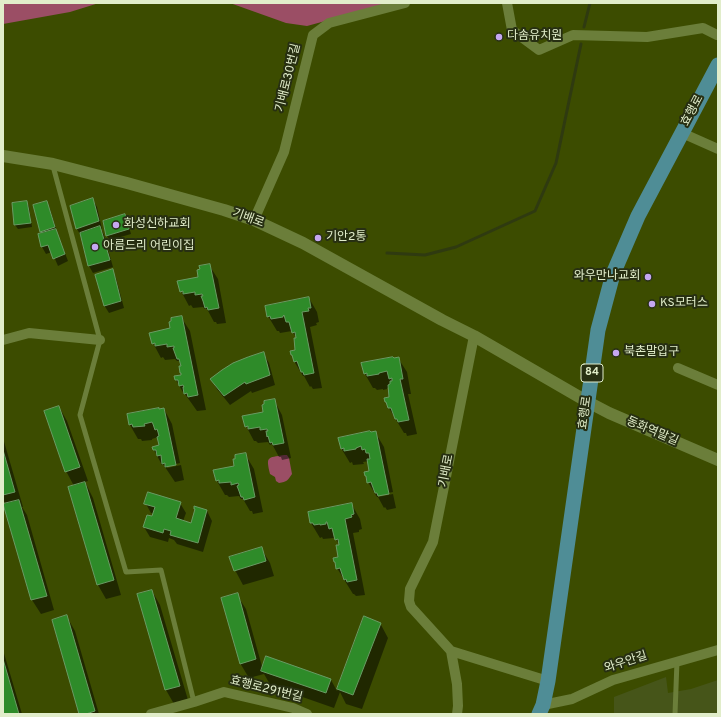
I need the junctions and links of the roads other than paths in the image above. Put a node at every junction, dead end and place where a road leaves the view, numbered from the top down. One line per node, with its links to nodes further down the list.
1 (404, 3): 9 (street, 기배로30번길)
2 (507, 3): 3 (street)
3 (717, 35)
4 (718, 65): 5 (main road, 효행로 / 84)
5 (682, 133): 6 (street); 15 (main road, 효행로 / 84)
6 (718, 149)
7 (3, 156): 8 (street, 기배로)
8 (53, 164): 9 (street, 기배로); 12 (lane)
9 (254, 220): 10 (street, 기배로)
10 (474, 336): 15 (street, 기배로); 18 (street, 기배로)
11 (3, 340): 12 (street)
12 (100, 340): 21 (lane)
13 (678, 368): 14 (street)
14 (718, 385)
15 (588, 402): 16 (street, 동화역말길); 20 (main road, 효행로 / 84)
16 (718, 460)
17 (718, 650): 19 (street, 와우안길)
18 (451, 652): 20 (street); 25 (street)
19 (677, 661): 22 (street, 와우안길); 26 (lane)
20 (548, 681): 22 (main road, 효행로 / 84)
21 (194, 702): 23 (street, 효행로291번길); 24 (street, 효행로291번길)
22 (541, 709)
23 (151, 714)
24 (307, 714)
25 (457, 714)
26 (675, 714)

